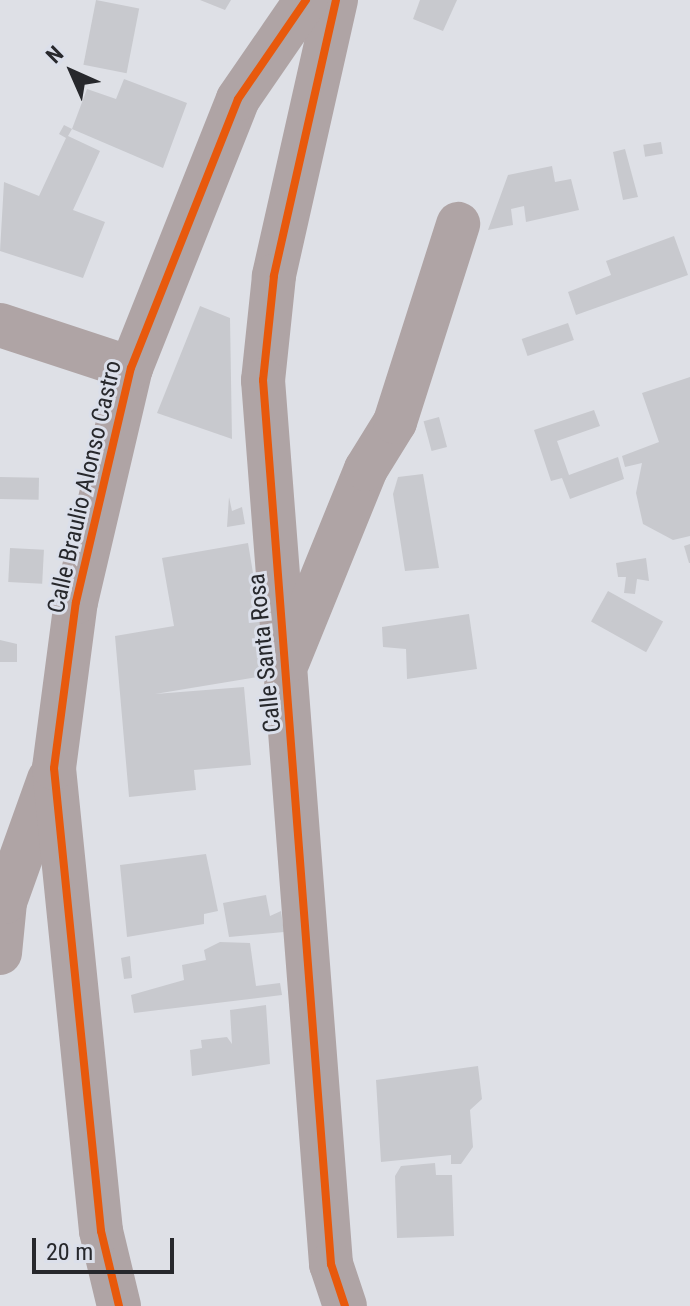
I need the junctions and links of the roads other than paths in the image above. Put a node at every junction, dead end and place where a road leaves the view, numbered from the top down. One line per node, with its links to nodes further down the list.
1 (306, 0): 5 (street, Calle Braulio Alonso Castro)
2 (336, 0): 6 (street, Calle Santa Rosa)
3 (458, 224): 6 (street)
4 (0, 325): 5 (street)
5 (131, 368): 7 (street, Calle Braulio Alonso Castro)
6 (288, 661): 10 (street, Calle Santa Rosa)
7 (54, 768): 8 (street); 9 (street, Calle Braulio Alonso Castro)
8 (0, 953)
9 (119, 1306)
10 (345, 1306)

